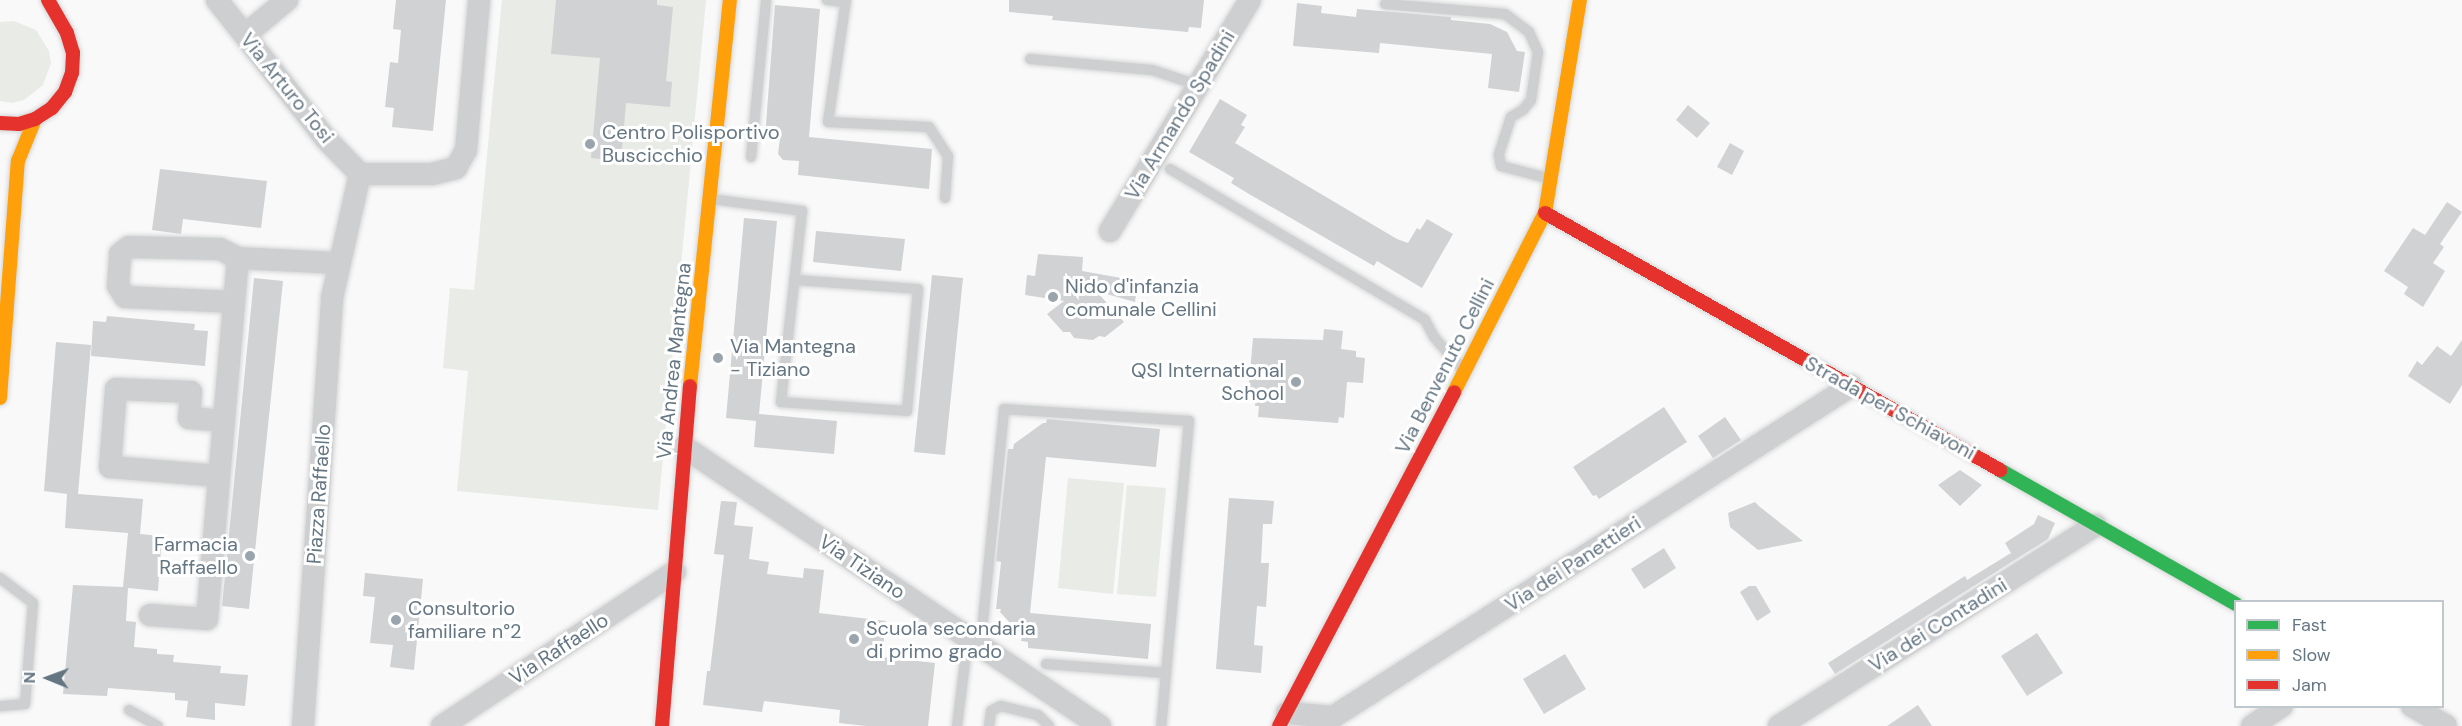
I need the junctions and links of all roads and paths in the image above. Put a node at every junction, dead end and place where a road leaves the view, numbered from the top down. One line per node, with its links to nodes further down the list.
1 (48, 0): 13 (street)
2 (217, 0): 14 (street, Via Arturo Tosi)
3 (287, 0): 14 (street)
4 (480, 0): 21 (street)
5 (730, 0): 24 (street, Via Andrea Mantegna)
6 (766, 0): 19 (lane)
7 (827, 0): 10 (lane)
8 (1250, 0): 16 (street, Via Armando Spadini)
9 (1580, 0): 22 (street, Via Benvenuto Cellini)
10 (846, 1): 23 (lane)
11 (32, 2): 13 (street)
12 (1385, 4): 22 (lane)
13 (55, 16): 17 (street)
14 (244, 35): 21 (street, Via Arturo Tosi)
15 (1030, 59): 16 (lane)
16 (1198, 85): 26 (street, Via Armando Spadini)
17 (35, 119): 18 (street); 33 (street)
18 (0, 123)
19 (751, 157)
20 (1170, 169): 31 (lane)
21 (360, 174): 28 (street, Piazza Raffaello)
22 (1550, 179): 25 (street, Via Benvenuto Cellini)
23 (945, 198)
24 (710, 199): 29 (lane); 35 (street, Via Andrea Mantegna)
25 (1545, 213): 31 (street, Via Benvenuto Cellini); 32 (street, Strada per Schiavoni)
26 (1110, 231)
27 (238, 258): 28 (street); 30 (street); 30 (street)
28 (338, 263): 52 (street, Piazza Raffaello)
29 (795, 280): 29 (lane)
30 (234, 302): 34 (street)
31 (1464, 371): 50 (street, Via Benvenuto Cellini)
32 (1851, 386): 37 (street, Strada per Schiavoni); 50 (street, Via dei Panettieri)
33 (0, 398)
34 (224, 421): 36 (street); 36 (street)
35 (684, 447): 38 (street, Via Andrea Mantegna); 43 (street, Via Tiziano)
36 (219, 476): 41 (street)
37 (2096, 525): 40 (street, Strada per Schiavoni); 60 (street, Via dei Contadini)
38 (675, 572): 53 (street, Via Raffaello); 54 (street, Via Andrea Mantegna)
39 (0, 578): 46 (lane)
40 (2234, 603)
41 (150, 615)
42 (983, 621): 45 (lane)
43 (968, 638): 55 (lane); 58 (street, Via Tiziano)
44 (1046, 664): 45 (lane)
45 (1165, 673): 59 (lane)
46 (0, 706)
47 (2279, 708): 61 (street)
48 (2415, 708): 62 (street)
49 (129, 710): 51 (lane)
50 (1283, 719)
51 (158, 726)
52 (303, 726)
53 (442, 726)
54 (662, 726)
55 (957, 726)
56 (989, 726): 57 (lane)
57 (1049, 726)
58 (1100, 726)
59 (1161, 726)
60 (1779, 726)
61 (2252, 726)
62 (2446, 726)

